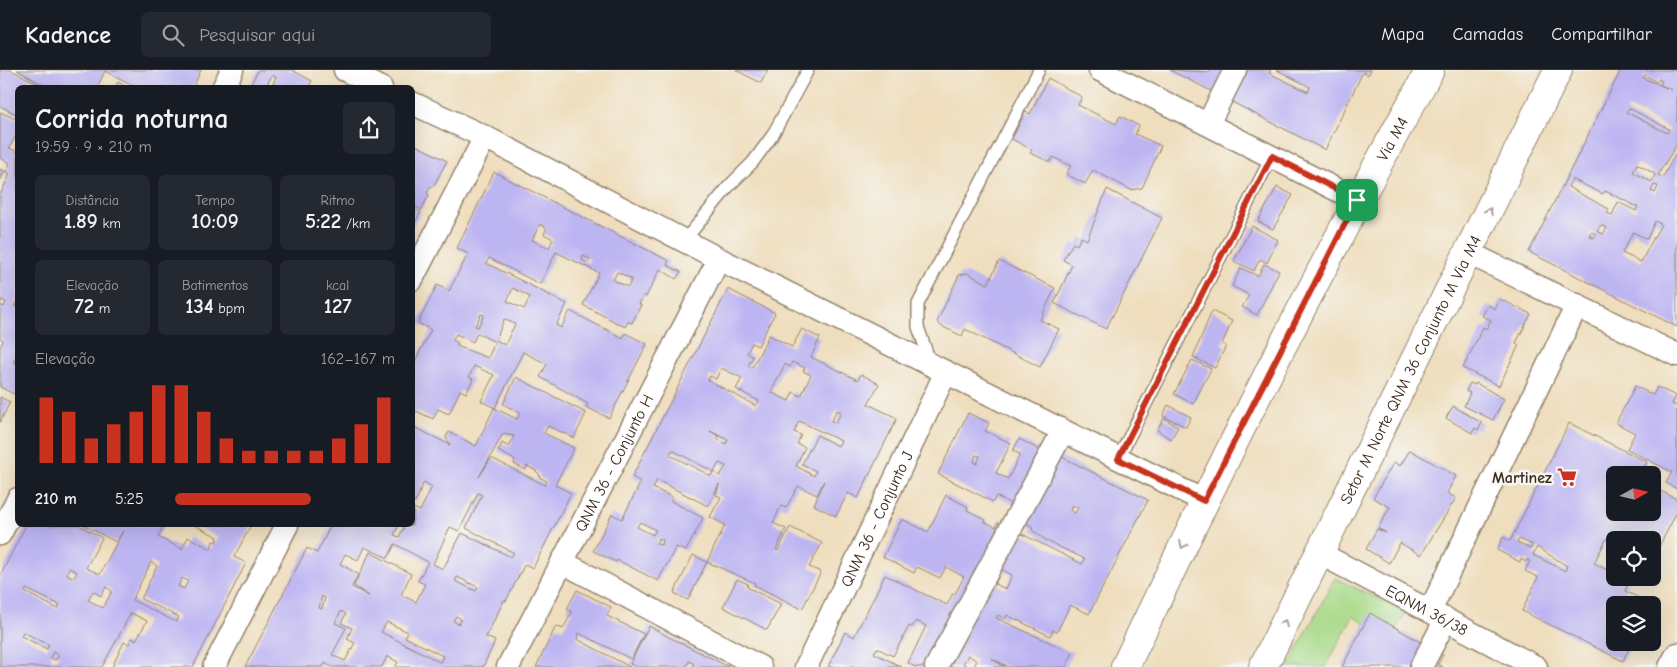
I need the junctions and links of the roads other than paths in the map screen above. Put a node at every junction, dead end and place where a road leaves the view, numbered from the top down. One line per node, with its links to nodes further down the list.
1 (232, 70): 9 (street)
2 (345, 70): 10 (street)
3 (808, 70): 16 (lane)
4 (1039, 70): 22 (lane)
5 (1102, 70): 12 (street)
6 (1235, 70): 12 (street)
7 (1430, 70): 15 (main road, Via M4)
8 (1558, 70): 17 (main road, Setor M Norte QNM 36 Conjunto M Via M4, one-way to 8)
9 (224, 85)
10 (375, 85)
11 (415, 103): 13 (street)
12 (1208, 124): 14 (street)
13 (485, 138): 16 (street); 19 (street)
14 (1272, 156): 15 (street); 24 (lane)
15 (1357, 200): 25 (main road, Via M4)
16 (684, 241): 18 (street)
17 (1468, 253): 20 (street); 29 (main road, Setor M Norte QNM 36 Conjunto M Via M4)
18 (718, 259): 22 (street); 30 (street, QNM 36 - Conjunto H)
19 (415, 273)
20 (1577, 305): 21 (street); 31 (street)
21 (1677, 355)
22 (938, 368): 23 (street); 36 (street, QNM 36 - Conjunto J)
23 (1063, 431): 24 (street); 37 (street)
24 (1118, 459): 25 (street)
25 (1204, 501): 38 (main road, Via M4, one-way to 38)
26 (15, 505): 28 (street)
27 (286, 527): 33 (street)
28 (0, 534)
29 (1319, 553): 31 (street, EQNM 36/38); 39 (main road, Setor M Norte QNM 36 Conjunto M Via M4, one-way to 29)
30 (562, 562): 34 (street, QNM 36 - Conjunto H); 35 (street)
31 (1438, 615): 40 (street); 41 (street, EQNM 36/38)
32 (1677, 654): 42 (street)
33 (214, 667)
34 (508, 667)
35 (760, 667)
36 (806, 667)
37 (936, 667)
38 (1125, 667)
39 (1263, 667)
40 (1421, 667)
41 (1536, 667)
42 (1670, 667)

